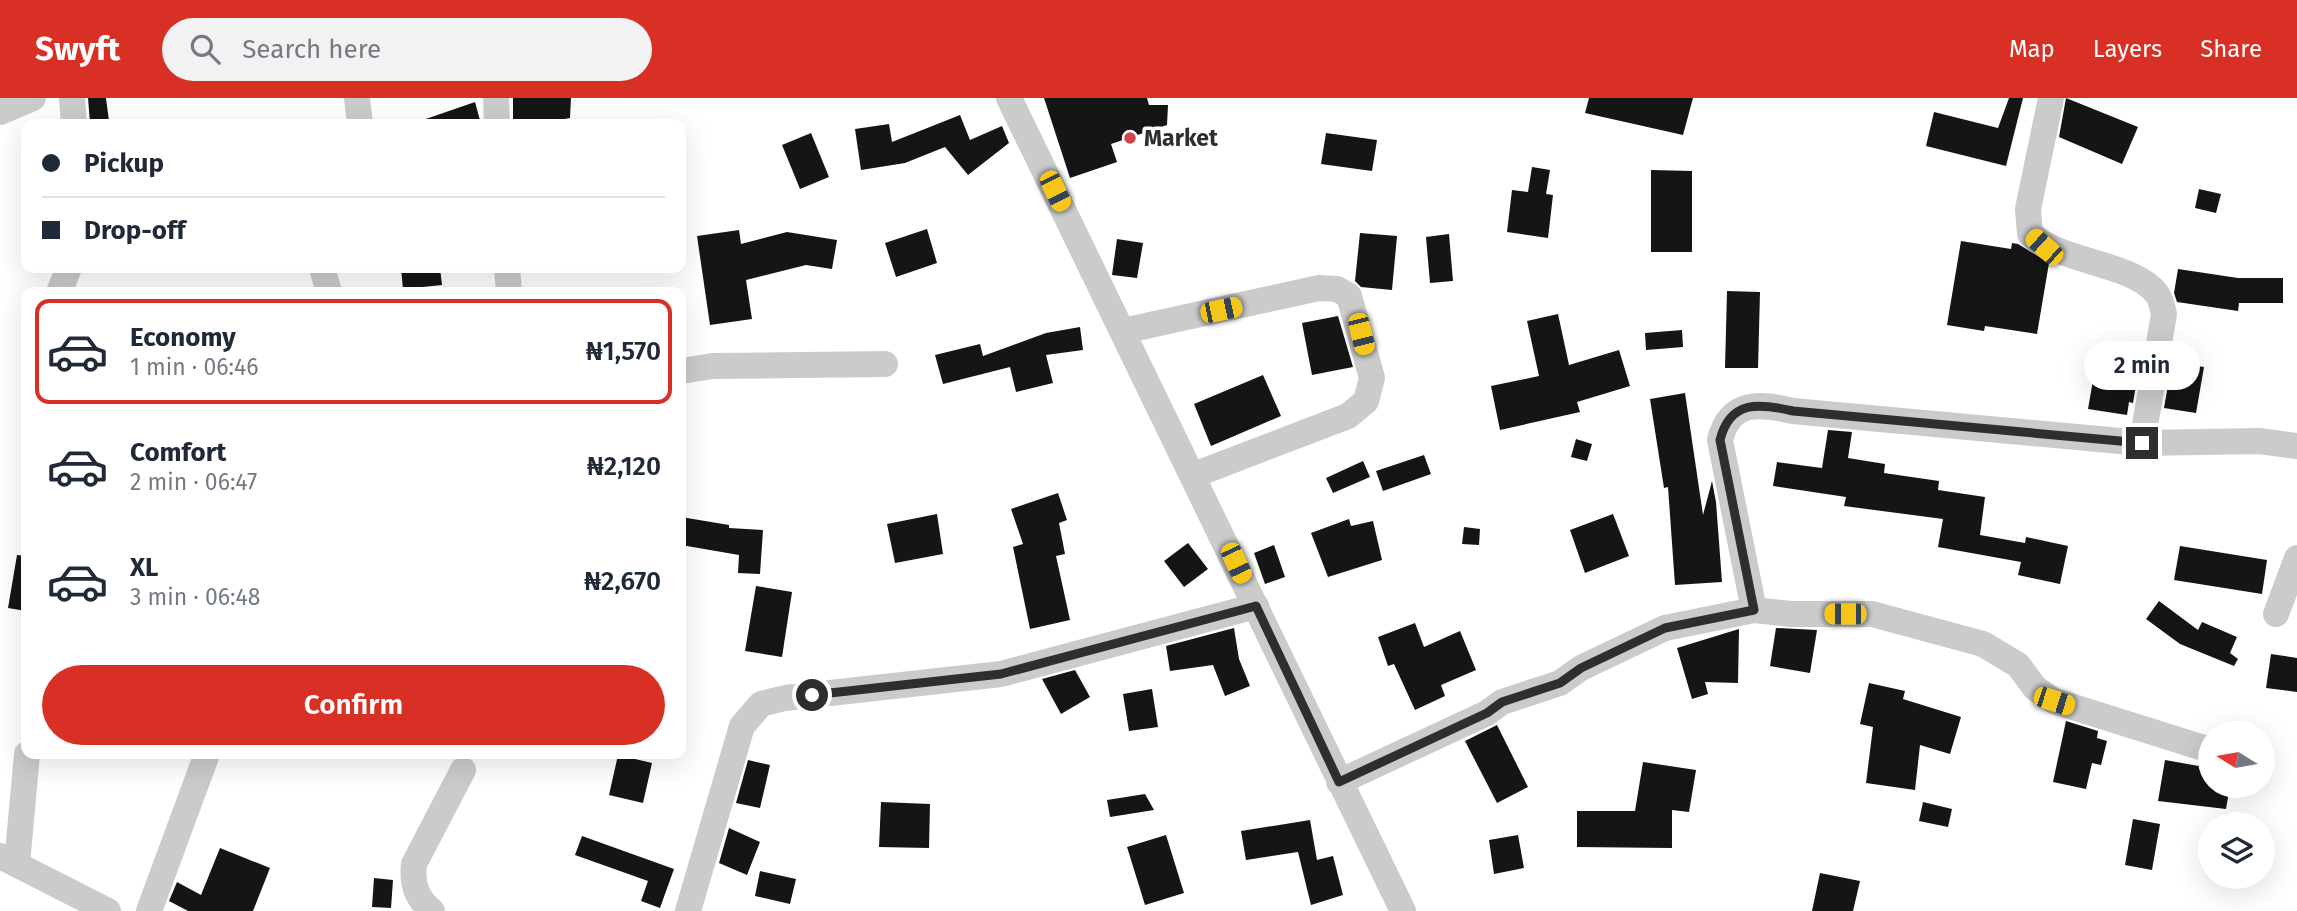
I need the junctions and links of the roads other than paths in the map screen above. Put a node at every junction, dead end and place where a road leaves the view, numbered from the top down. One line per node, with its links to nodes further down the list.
1 (33, 98): 7 (street)
2 (72, 98): 8 (street)
3 (357, 98): 9 (street)
4 (496, 98): 10 (street)
5 (1009, 98): 11 (street)
6 (2051, 98): 14 (street)
7 (0, 112)
8 (74, 119)
9 (359, 119)
10 (498, 119)
11 (1124, 331): 16 (street); 16 (street)
12 (885, 364): 13 (street)
13 (686, 370)
14 (2142, 443): 15 (street); 19 (street)
15 (2297, 446)
16 (1195, 475): 18 (street)
17 (2297, 558): 20 (street)
18 (1256, 606): 25 (street); 30 (street)
19 (1754, 610): 21 (street); 25 (street)
20 (2276, 614)
21 (2198, 746)
22 (26, 759): 26 (street)
23 (205, 759): 28 (street)
24 (463, 770): 29 (street)
25 (1339, 782): 31 (street)
26 (9, 860): 27 (street)
27 (108, 911)
28 (149, 911)
29 (432, 911)
30 (688, 911)
31 (1403, 911)

